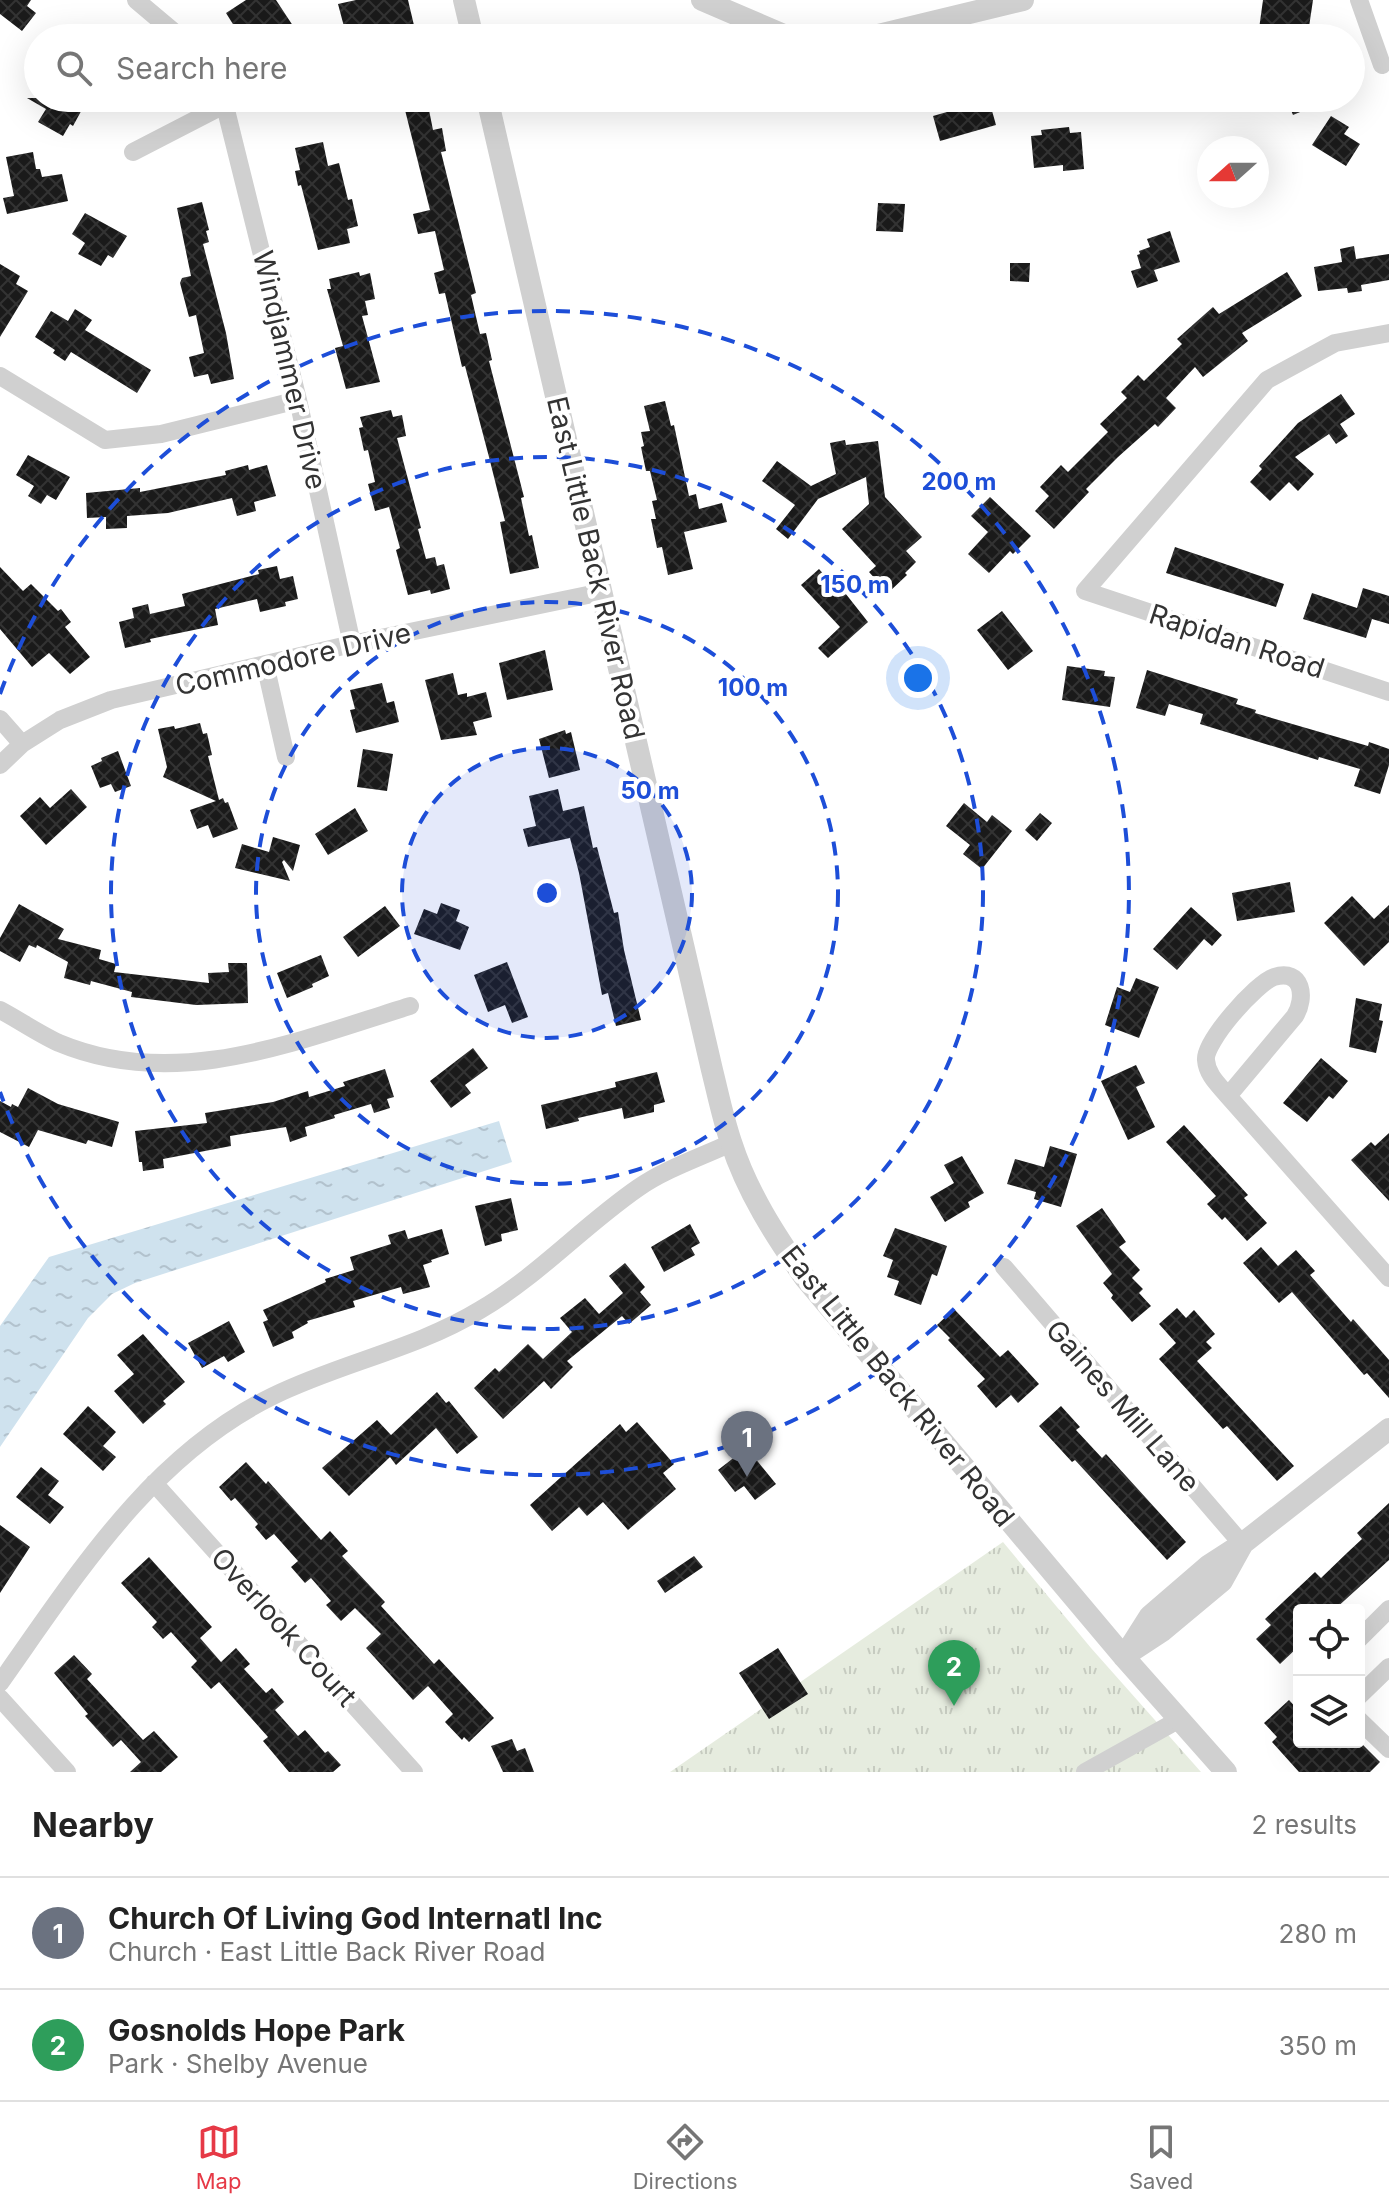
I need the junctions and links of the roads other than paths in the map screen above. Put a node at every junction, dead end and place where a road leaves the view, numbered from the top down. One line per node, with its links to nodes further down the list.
1 (136, 0): 6 (street)
2 (464, 0): 7 (street)
3 (702, 0): 8 (street)
4 (1023, 0): 9 (street)
5 (1359, 0): 10 (street)
6 (164, 24)
7 (470, 24)
8 (758, 24)
9 (924, 24)
10 (1382, 65)
11 (204, 112): 14 (street)
12 (227, 112): 17 (street, Windjammer Drive)
13 (490, 112): 18 (street, East Little Back River Road)
14 (133, 152)
15 (1389, 333): 21 (street, Rapidan Road)
16 (0, 376): 17 (street)
17 (298, 400): 19 (street, Windjammer Drive)
18 (602, 592): 19 (street, Commodore Drive); 29 (street, East Little Back River Road)
19 (352, 644): 20 (street, Commodore Drive)
20 (265, 664): 23 (street, Commodore Drive); 24 (street)
21 (1389, 692)
22 (0, 719): 23 (street)
23 (22, 744): 25 (street, Commodore Drive)
24 (286, 757)
25 (0, 765)
26 (410, 1006): 27 (street)
27 (0, 1010)
28 (1228, 1096): 28 (street); 31 (street)
29 (731, 1143): 33 (street); 37 (street, East Little Back River Road)
30 (1004, 1267): 34 (street, Gaines Mill Lane)
31 (1389, 1278)
32 (1389, 1429): 34 (street)
33 (154, 1483): 39 (street); 46 (street, Overlook Court)
34 (1242, 1544): 37 (street)
35 (1389, 1609): 36 (street)
36 (1365, 1633)
37 (1124, 1657): 42 (street, East Little Back River Road)
38 (1389, 1667): 40 (street)
39 (0, 1683)
40 (1365, 1690)
41 (0, 1698): 45 (street)
42 (1180, 1719): 47 (street); 48 (street, East Little Back River Road)
43 (1365, 1726): 44 (street)
44 (1389, 1749)
45 (67, 1772)
46 (414, 1772)
47 (1085, 1772)
48 (1226, 1772)

